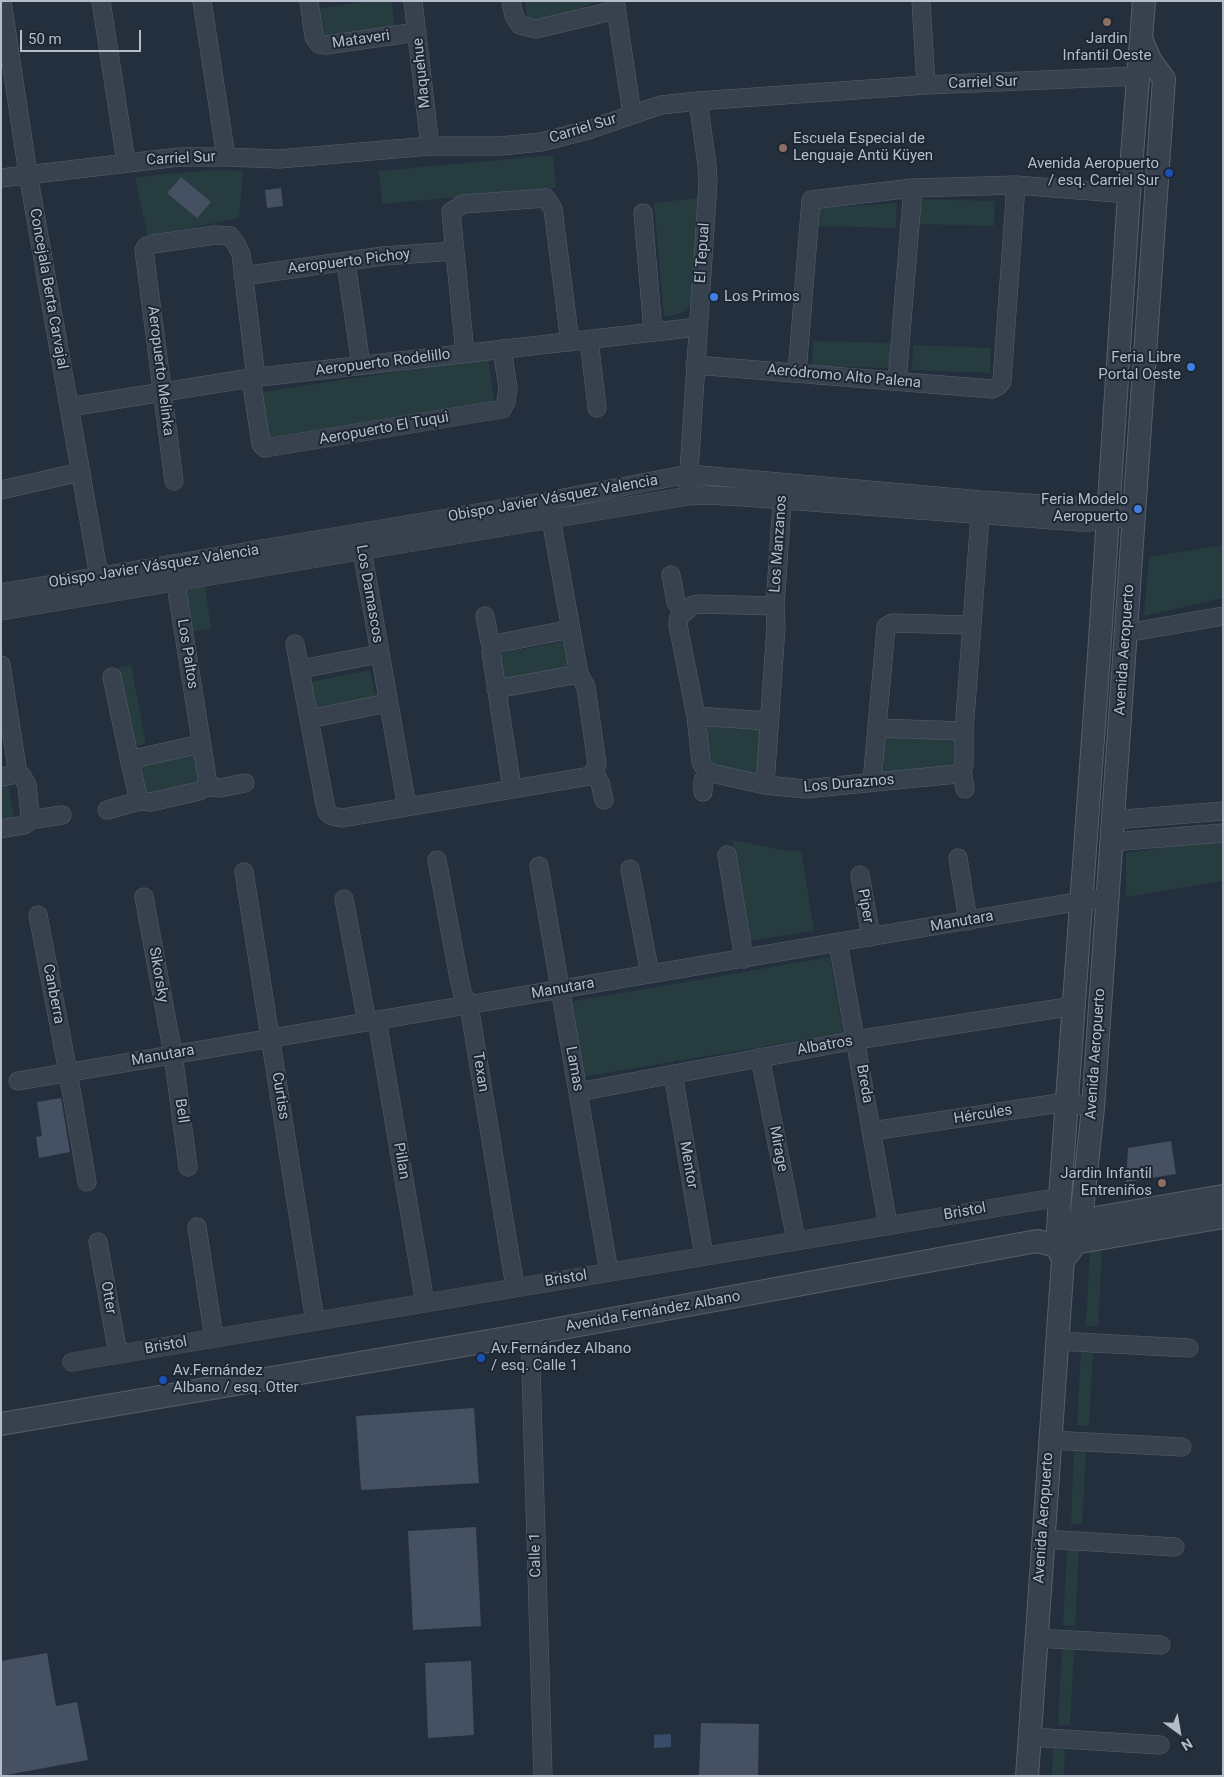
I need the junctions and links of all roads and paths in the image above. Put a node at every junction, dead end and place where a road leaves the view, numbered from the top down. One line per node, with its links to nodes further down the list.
1 (2, 1): 10 (street, Concejala Berta Carvajal)
2 (101, 1): 20 (street)
3 (202, 1): 19 (street)
4 (309, 1): 11 (street, Mataveri)
5 (413, 1): 11 (street, Maquehue)
6 (511, 1): 9 (street)
7 (921, 1): 15 (street)
8 (1144, 1): 12 (street, Avenida Aeropuerto)
9 (616, 5): 17 (street)
10 (3, 21): 21 (street, Concejala Berta Carvajal)
11 (417, 32): 18 (street, Maquehue)
12 (1142, 40): 13 (street, Avenida Aeropuerto); 14 (street, Avenida Aeropuerto)
13 (1139, 76): 14 (street, Carriel Sur); 15 (street, Carriel Sur); 25 (street, Avenida Aeropuerto)
14 (1164, 79): 53 (street, Avenida Aeropuerto)
15 (926, 85): 16 (street, Carriel Sur)
16 (698, 101): 17 (street, Carriel Sur); 30 (street, El Tepual)
17 (632, 114): 18 (street, Carriel Sur)
18 (430, 146): 19 (street, Carriel Sur)
19 (226, 157): 20 (street, Carriel Sur)
20 (126, 162): 21 (street, Carriel Sur)
21 (28, 174): 22 (street, Carriel Sur); 42 (street, Concejala Berta Carvajal)
22 (1, 178)
23 (1016, 185): 24 (street); 25 (street); 40 (street, Aeródromo Alto Palena)
24 (913, 188): 38 (street); 40 (street)
25 (1129, 194): 52 (street, Avenida Aeropuerto)
26 (643, 213): 31 (street)
27 (455, 251): 28 (street, Aeropuerto Pichoy); 33 (street); 35 (street)
28 (346, 263): 29 (street, Aeropuerto Pichoy); 37 (street)
29 (244, 276): 39 (street); 41 (street, Aeropuerto Melinka)
30 (698, 327): 31 (street, Aeropuerto Rodelillo); 36 (street, El Tepual)
31 (653, 332): 32 (street, Aeropuerto Rodelillo)
32 (588, 340): 33 (street, Aeropuerto Rodelillo); 43 (street)
33 (570, 342): 34 (street, Aeropuerto Rodelillo)
34 (502, 349): 35 (street, Aeropuerto Rodelillo); 39 (street, Aeropuerto El Tuqui)
35 (465, 353): 37 (street, Aeropuerto Rodelillo)
36 (695, 364): 38 (street, Aeródromo Alto Palena); 45 (street, El Tepual)
37 (362, 365): 39 (street, Aeropuerto Rodelillo)
38 (797, 373): 40 (street, Aeródromo Alto Palena)
39 (253, 378): 41 (street, Aeropuerto Rodelillo)
40 (898, 381)
41 (162, 392): 42 (street, Aeropuerto Rodelillo); 46 (street, Aeropuerto Melinka)
42 (69, 407): 44 (street, Concejala Berta Carvajal)
43 (597, 408)
44 (81, 472): 47 (street); 58 (street, Concejala Berta Carvajal)
45 (689, 474): 48 (street, Obispo Javier Vásquez Valencia); 49 (street, El Tepual); 50 (street, Obispo Javier Vásquez Valencia)
46 (174, 481)
47 (1, 490)
48 (783, 491): 49 (street, Obispo Javier Vásquez Valencia); 51 (street, Obispo Javier Vásquez Valencia); 61 (street, Los Manzanos)
49 (688, 496): 54 (street, Obispo Javier Vásquez Valencia)
50 (548, 501): 54 (street); 55 (street, Obispo Javier Vásquez Valencia)
51 (980, 507): 52 (street, Obispo Javier Vásquez Valencia); 66 (street)
52 (1107, 517): 53 (street, Obispo Javier Vásquez Valencia); 117 (street, Avenida Aeropuerto)
53 (1133, 518): 68 (street, Avenida Aeropuerto)
54 (551, 519): 55 (street, Obispo Javier Vásquez Valencia); 67 (street)
55 (360, 542): 56 (street, Obispo Javier Vásquez Valencia); 59 (street, Obispo Javier Vásquez Valencia); 71 (street, Los Damascos)
56 (172, 564): 58 (street, Obispo Javier Vásquez Valencia); 59 (street, Los Paltos)
57 (671, 574): 63 (street)
58 (99, 576): 60 (street, Obispo Javier Vásquez Valencia)
59 (175, 582): 62 (street, Obispo Javier Vásquez Valencia); 83 (street, Los Paltos)
60 (1, 593)
61 (774, 606): 63 (street, Los Manzanos); 80 (street, Los Manzanos)
62 (1, 611)
63 (683, 613): 78 (street)
64 (485, 616): 70 (street)
65 (1223, 616): 68 (street)
66 (971, 625): 81 (street); 82 (street)
67 (571, 630): 70 (street); 74 (street)
68 (1126, 633): 103 (street, Avenida Aeropuerto)
69 (296, 644): 73 (street)
70 (493, 647): 76 (street)
71 (379, 654): 73 (street, Los Damascos); 77 (street, Los Damascos)
72 (1, 665): 88 (street)
73 (301, 669): 79 (street)
74 (579, 674): 76 (street); 86 (street)
75 (112, 678): 84 (street)
76 (496, 689): 93 (street)
77 (388, 703): 79 (street); 98 (street, Los Damascos)
78 (696, 716): 80 (street); 87 (street)
79 (309, 719): 98 (street)
80 (769, 721): 91 (street, Los Manzanos)
81 (877, 728): 82 (street); 90 (street)
82 (964, 731): 85 (street)
83 (201, 744): 84 (street); 92 (street, Los Paltos)
84 (130, 762): 97 (street)
85 (962, 770): 90 (street, Los Duraznos); 94 (street)
86 (594, 772): 93 (street); 96 (street)
87 (707, 772): 91 (street, Los Duraznos); 95 (street)
88 (10, 775): 102 (street)
89 (244, 782): 92 (street)
90 (872, 782): 91 (street, Los Duraznos)
91 (765, 784)
92 (206, 788): 97 (street)
93 (512, 788): 98 (street)
94 (965, 789)
95 (703, 792)
96 (604, 800)
97 (139, 801): 99 (street)
98 (407, 807)
99 (107, 810)
100 (1223, 811): 103 (street)
101 (62, 815): 102 (street)
102 (29, 820): 104 (street)
103 (1113, 820): 106 (street, Avenida Aeropuerto)
104 (1, 828)
105 (1223, 833): 106 (street)
106 (1111, 842): 115 (street, Avenida Aeropuerto)
107 (727, 855): 122 (street)
108 (958, 858): 119 (street)
109 (437, 860): 125 (street, Texan)
110 (539, 866): 124 (street, Lamas)
111 (630, 869): 123 (street)
112 (244, 872): 128 (street, Curtiss)
113 (860, 874): 120 (street, Piper)
114 (144, 896): 130 (street, Sikorsky)
115 (1107, 898): 117 (street, Manutara); 137 (street, Avenida Aeropuerto)
116 (344, 899): 127 (street, Pillan)
117 (1081, 901): 119 (street, Manutara); 126 (street, Avenida Aeropuerto)
118 (38, 915): 132 (street, Canberra)
119 (968, 921): 120 (street, Manutara)
120 (871, 937): 121 (street, Manutara)
121 (838, 942): 122 (street, Manutara); 129 (street, Breda)
122 (744, 958): 123 (street, Manutara)
123 (650, 974): 124 (street, Manutara)
124 (560, 989): 125 (street, Manutara); 135 (street, Lamas)
125 (469, 1005): 127 (street, Manutara); 152 (street, Texan)
126 (1074, 1006): 129 (street, Albatros); 136 (street, Avenida Aeropuerto)
127 (372, 1021): 128 (street, Manutara); 153 (street, Pillan)
128 (271, 1038): 130 (street, Manutara); 154 (street, Curtiss)
129 (856, 1040): 131 (street, Albatros); 138 (street, Breda)
130 (173, 1054): 132 (street, Manutara); 139 (street, Bell)
131 (760, 1057): 133 (street, Albatros); 147 (street, Mirage)
132 (68, 1072): 134 (street, Manutara); 140 (street)
133 (672, 1074): 135 (street, Albatros); 150 (street, Mentor)
134 (18, 1081)
135 (578, 1092): 151 (street, Lamas)
136 (1066, 1102): 137 (street, Hércules); 138 (street, Hércules); 142 (street, Avenida Aeropuerto)
137 (1093, 1108): 144 (street, Avenida Aeropuerto)
138 (872, 1131): 145 (street, Breda)
139 (188, 1167)
140 (87, 1182)
141 (1223, 1196): 144 (street)
142 (1060, 1197): 145 (street, Bristol); 149 (street, Avenida Aeropuerto)
143 (1223, 1217): 149 (street, Avenida Fernández Albano)
144 (1081, 1220): 149 (street, Avenida Aeropuerto)
145 (888, 1225): 147 (street, Bristol)
146 (197, 1227): 156 (street)
147 (796, 1240): 150 (street, Bristol)
148 (98, 1242): 159 (street, Otter)
149 (1058, 1243): 155 (street, Avenida Fernández Albano); 157 (street, Avenida Aeropuerto)
150 (704, 1256): 151 (street, Bristol)
151 (609, 1272): 152 (street, Bristol)
152 (515, 1287): 153 (street, Bristol)
153 (425, 1303): 154 (street, Bristol)
154 (315, 1321): 156 (street, Bristol)
155 (530, 1334): 161 (street, Avenida Fernández Albano); 170 (street, Calle 1)
156 (214, 1338): 159 (street, Bristol)
157 (1056, 1341): 158 (street); 162 (street, Avenida Aeropuerto)
158 (1189, 1348)
159 (118, 1354): 160 (street, Bristol)
160 (72, 1362)
161 (1, 1424)
162 (1050, 1440): 163 (street); 164 (street, Avenida Aeropuerto)
163 (1182, 1447)
164 (1043, 1539): 165 (street); 166 (street, Avenida Aeropuerto)
165 (1175, 1548)
166 (1036, 1638): 167 (street); 168 (street, Avenida Aeropuerto)
167 (1161, 1645)
168 (1030, 1737): 169 (street); 171 (street, Avenida Aeropuerto)
169 (1160, 1745)
170 (543, 1776)
171 (1027, 1776)

